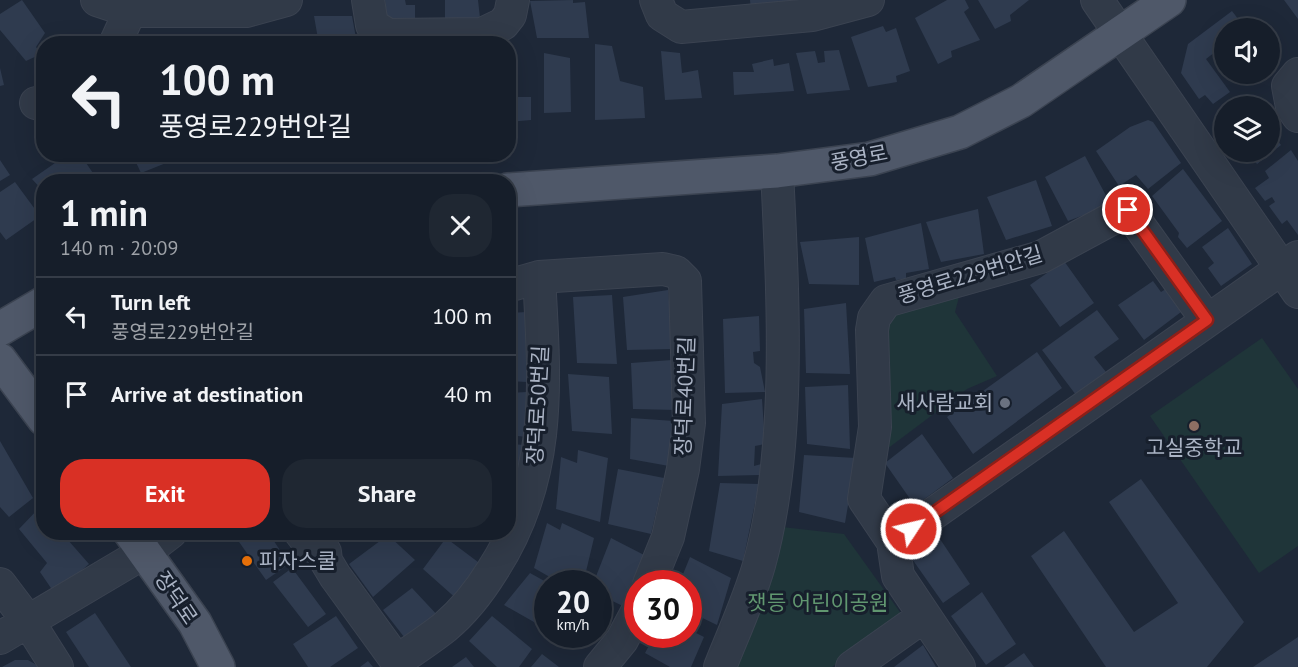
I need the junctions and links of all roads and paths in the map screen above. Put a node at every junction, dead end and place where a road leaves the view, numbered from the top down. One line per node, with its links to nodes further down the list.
1 (97, 0): 9 (street)
2 (286, 0): 9 (street)
3 (368, 0): 4 (street)
4 (513, 0)
5 (656, 0): 6 (street)
6 (868, 0)
7 (1097, 0): 10 (street)
8 (1168, 0): 10 (main road, 풍영로)
9 (130, 11): 11 (street)
10 (1120, 32): 14 (main road, 풍영로); 16 (street)
11 (119, 36)
12 (1298, 74): 13 (street)
13 (1298, 116)
14 (777, 171): 15 (main road, 풍영로); 40 (street)
15 (516, 189)
16 (1293, 273): 20 (street)
17 (539, 277): 18 (street); 24 (street, 장덕로50번길); 30 (street, 장덕로40번길)
18 (516, 284)
19 (36, 308): 21 (main road)
20 (1207, 320): 29 (street); 29 (street, 풍영로229번안길)
21 (0, 329)
22 (0, 360): 23 (main road)
23 (36, 408)
24 (516, 526)
25 (306, 540): 28 (street)
26 (510, 540): 36 (street, 장덕로50번길)
27 (138, 542): 33 (street); 38 (main road, 장덕로)
28 (333, 542): 36 (street)
29 (892, 542): 32 (street, 풍영로229번안길)
30 (655, 570)
31 (0, 584): 33 (street)
32 (924, 616): 41 (street); 42 (street, 풍영로229번안길)
33 (28, 621): 35 (street); 37 (street)
34 (624, 636): 39 (street)
35 (0, 638)
36 (399, 664)
37 (57, 667)
38 (218, 667)
39 (600, 667)
40 (720, 667)
41 (852, 667)
42 (959, 667)

